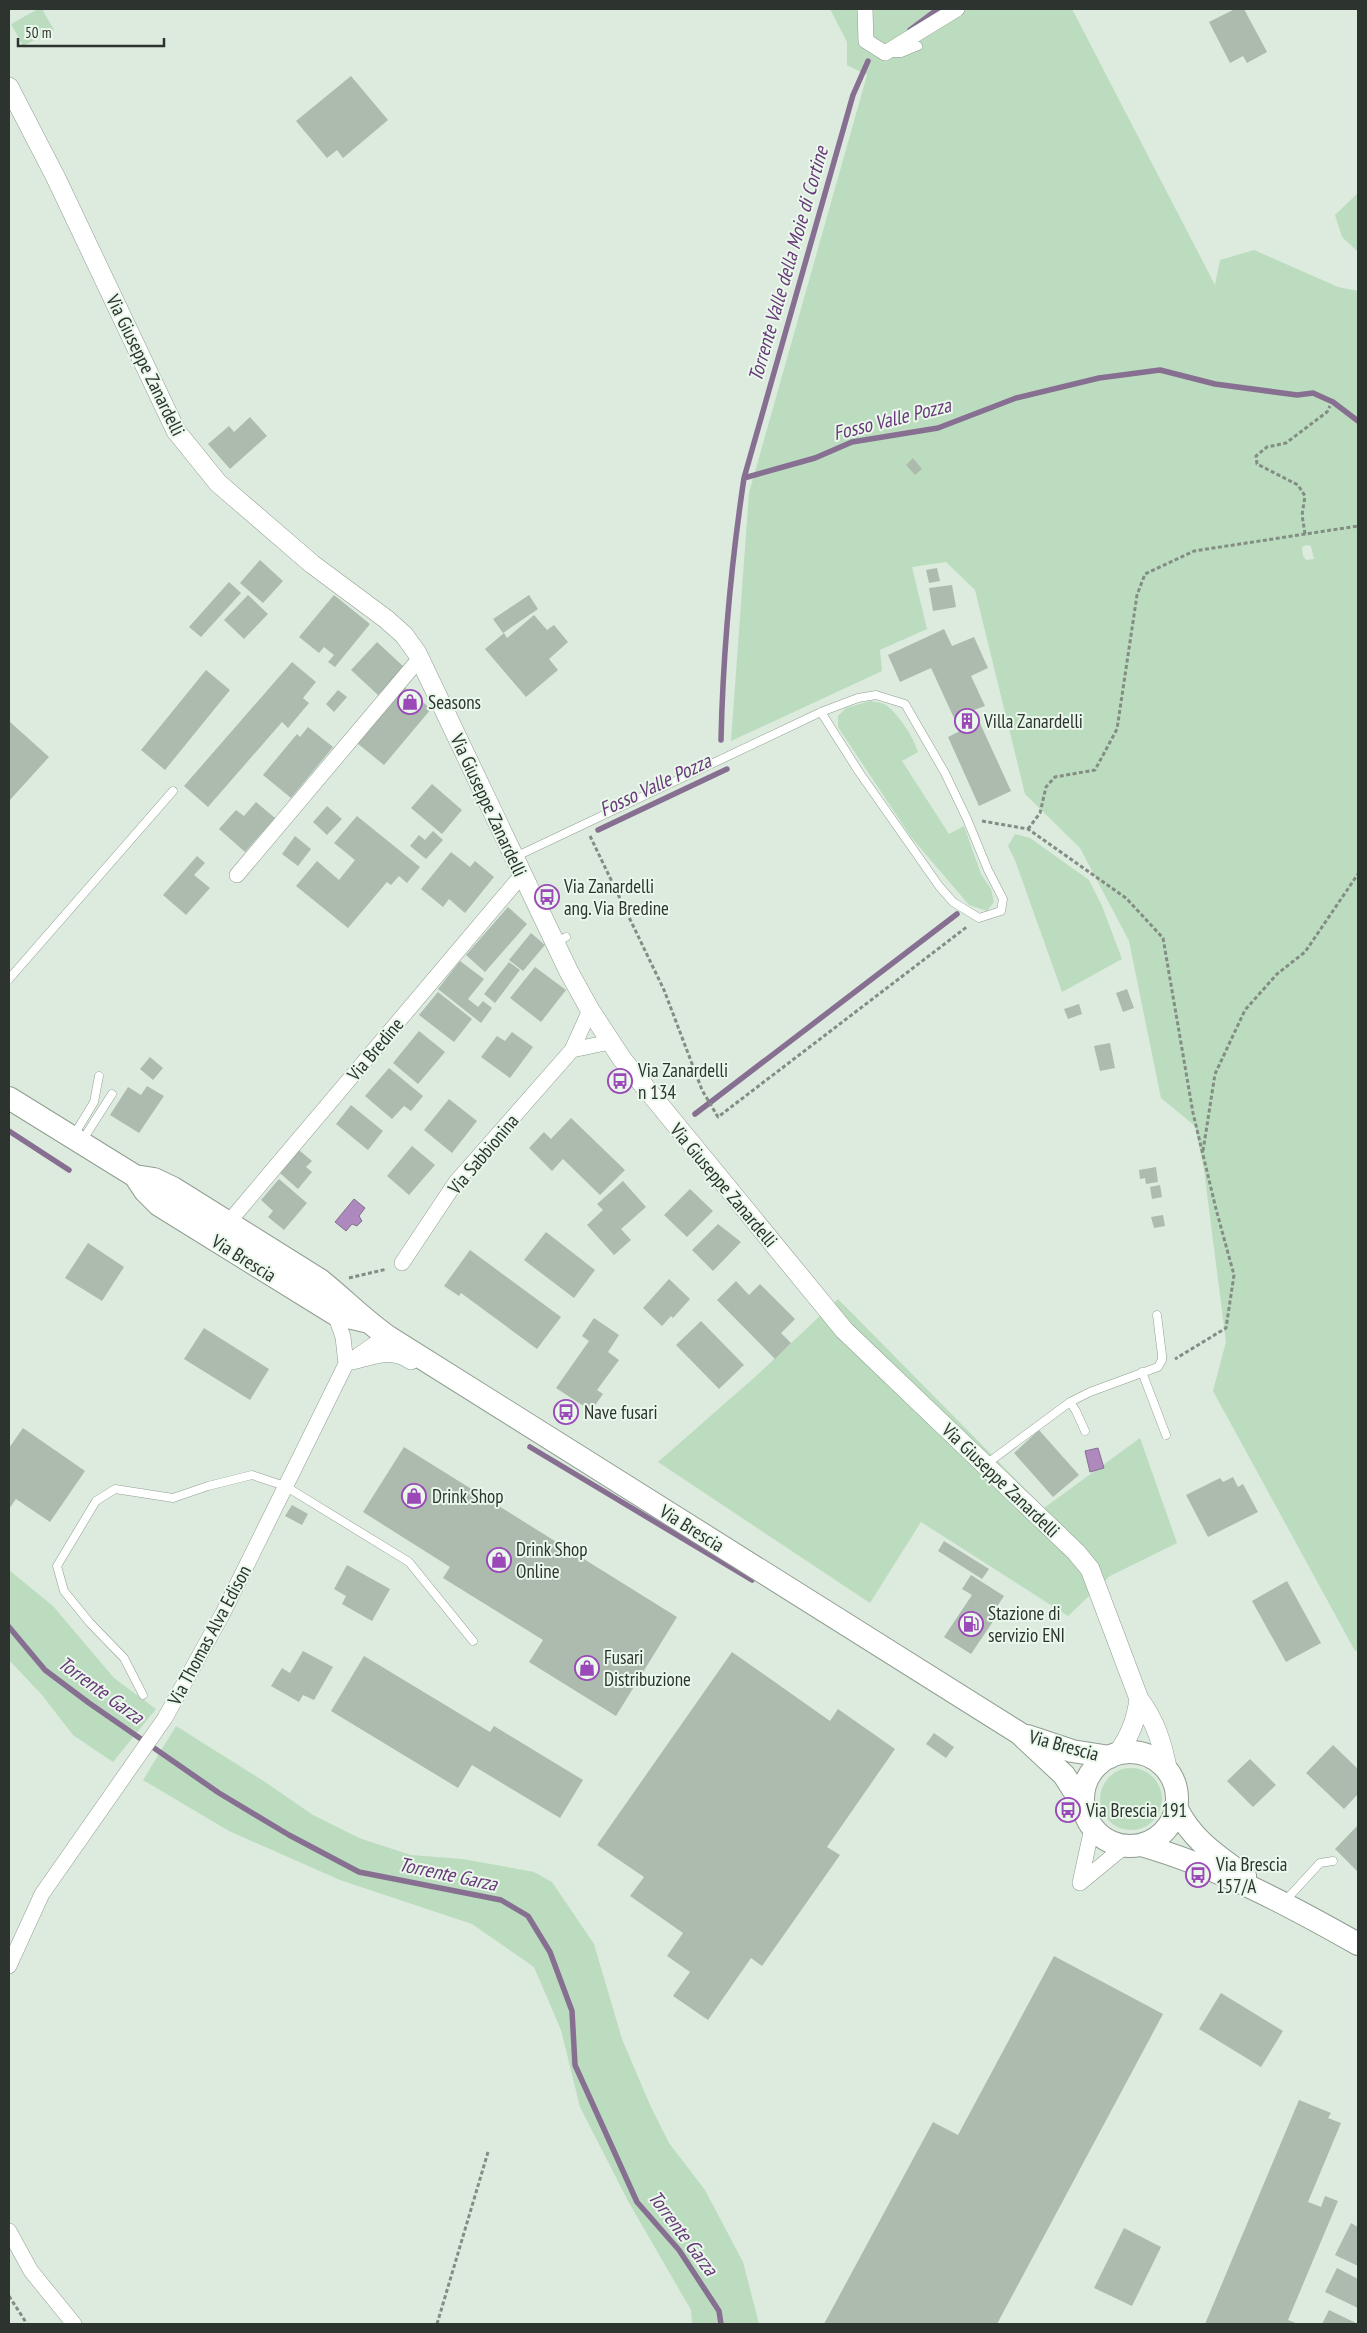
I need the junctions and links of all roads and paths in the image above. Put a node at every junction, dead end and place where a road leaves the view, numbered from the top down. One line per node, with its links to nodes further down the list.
1 (865, 9): 4 (street)
2 (958, 9): 4 (street)
3 (918, 46): 4 (lane)
4 (885, 53)
5 (9, 87): 9 (street, Via Giuseppe Zanardelli)
6 (1330, 406): 8 (path)
7 (1358, 526): 8 (path)
8 (1305, 534): 14 (path)
9 (420, 658): 15 (street, Via Giuseppe Zanardelli); 17 (street)
10 (821, 712): 12 (lane); 13 (lane); 19 (lane)
11 (173, 791): 20 (lane)
12 (967, 819): 14 (path); 19 (lane)
13 (583, 823): 15 (lane); 19 (path)
14 (1028, 829): 28 (path)
15 (514, 858): 18 (street, Via Giuseppe Zanardelli)
16 (1358, 874): 28 (path)
17 (237, 875)
18 (522, 875): 21 (street, Via Giuseppe Zanardelli); 30 (street, Via Bredine)
19 (979, 918)
20 (9, 979)
21 (590, 1010): 22 (street, Via Giuseppe Zanardelli); 23 (street, Via Sabbionina)
22 (610, 1042): 23 (street); 44 (street, Via Giuseppe Zanardelli)
23 (572, 1050): 31 (street, Via Sabbionina)
24 (99, 1076): 27 (lane)
25 (112, 1094): 27 (lane)
26 (9, 1098): 27 (main road, Via Brescia)
27 (77, 1140): 29 (main road, Via Brescia)
28 (1203, 1153): 38 (path)
29 (135, 1176): 30 (main road, Via Brescia); 33 (main road, Via Brescia)
30 (228, 1223): 32 (main road, Via Brescia)
31 (402, 1263): 32 (path)
32 (320, 1280): 35 (main road, Via Brescia)
33 (335, 1314): 35 (main road, Via Brescia); 37 (street)
34 (1157, 1315): 38 (lane)
35 (366, 1321): 36 (main road, Via Brescia)
36 (390, 1338): 37 (street, Via Thomas Alva Edison); 43 (main road, Via Brescia)
37 (346, 1364): 43 (street); 45 (street, Via Thomas Alva Edison)
38 (1158, 1367): 39 (lane)
39 (1142, 1372): 40 (lane); 42 (lane)
40 (1070, 1402): 41 (lane); 44 (lane)
41 (1085, 1431)
42 (1166, 1434)
43 (566, 1450): 49 (main road, Via Brescia)
44 (985, 1465): 48 (street, Via Giuseppe Zanardelli)
45 (286, 1486): 46 (lane); 47 (lane); 59 (street, Via Thomas Alva Edison)
46 (472, 1641)
47 (143, 1695)
48 (1139, 1700): 50 (street); 51 (street, Via Giuseppe Zanardelli)
49 (1019, 1733): 50 (main road, Via Brescia); 52 (main road, Via Brescia)
50 (1113, 1756): 51 (main road, Via Brescia); 52 (main road, Via Brescia)
51 (1168, 1773): 53 (main road)
52 (1083, 1804): 54 (main road, Via Brescia)
53 (1176, 1807): 55 (main road); 57 (main road)
54 (1092, 1828): 55 (main road); 55 (street)
55 (1133, 1846): 57 (main road)
56 (1333, 1862): 57 (lane)
57 (1280, 1900): 58 (main road)
58 (1358, 1944)
59 (14, 1946): 60 (street, Via Thomas Alva Edison)
60 (9, 1966)
61 (488, 2152): 66 (path)
62 (9, 2231): 65 (street)
63 (9, 2296): 64 (path)
64 (27, 2324)
65 (74, 2324)
66 (437, 2324)

